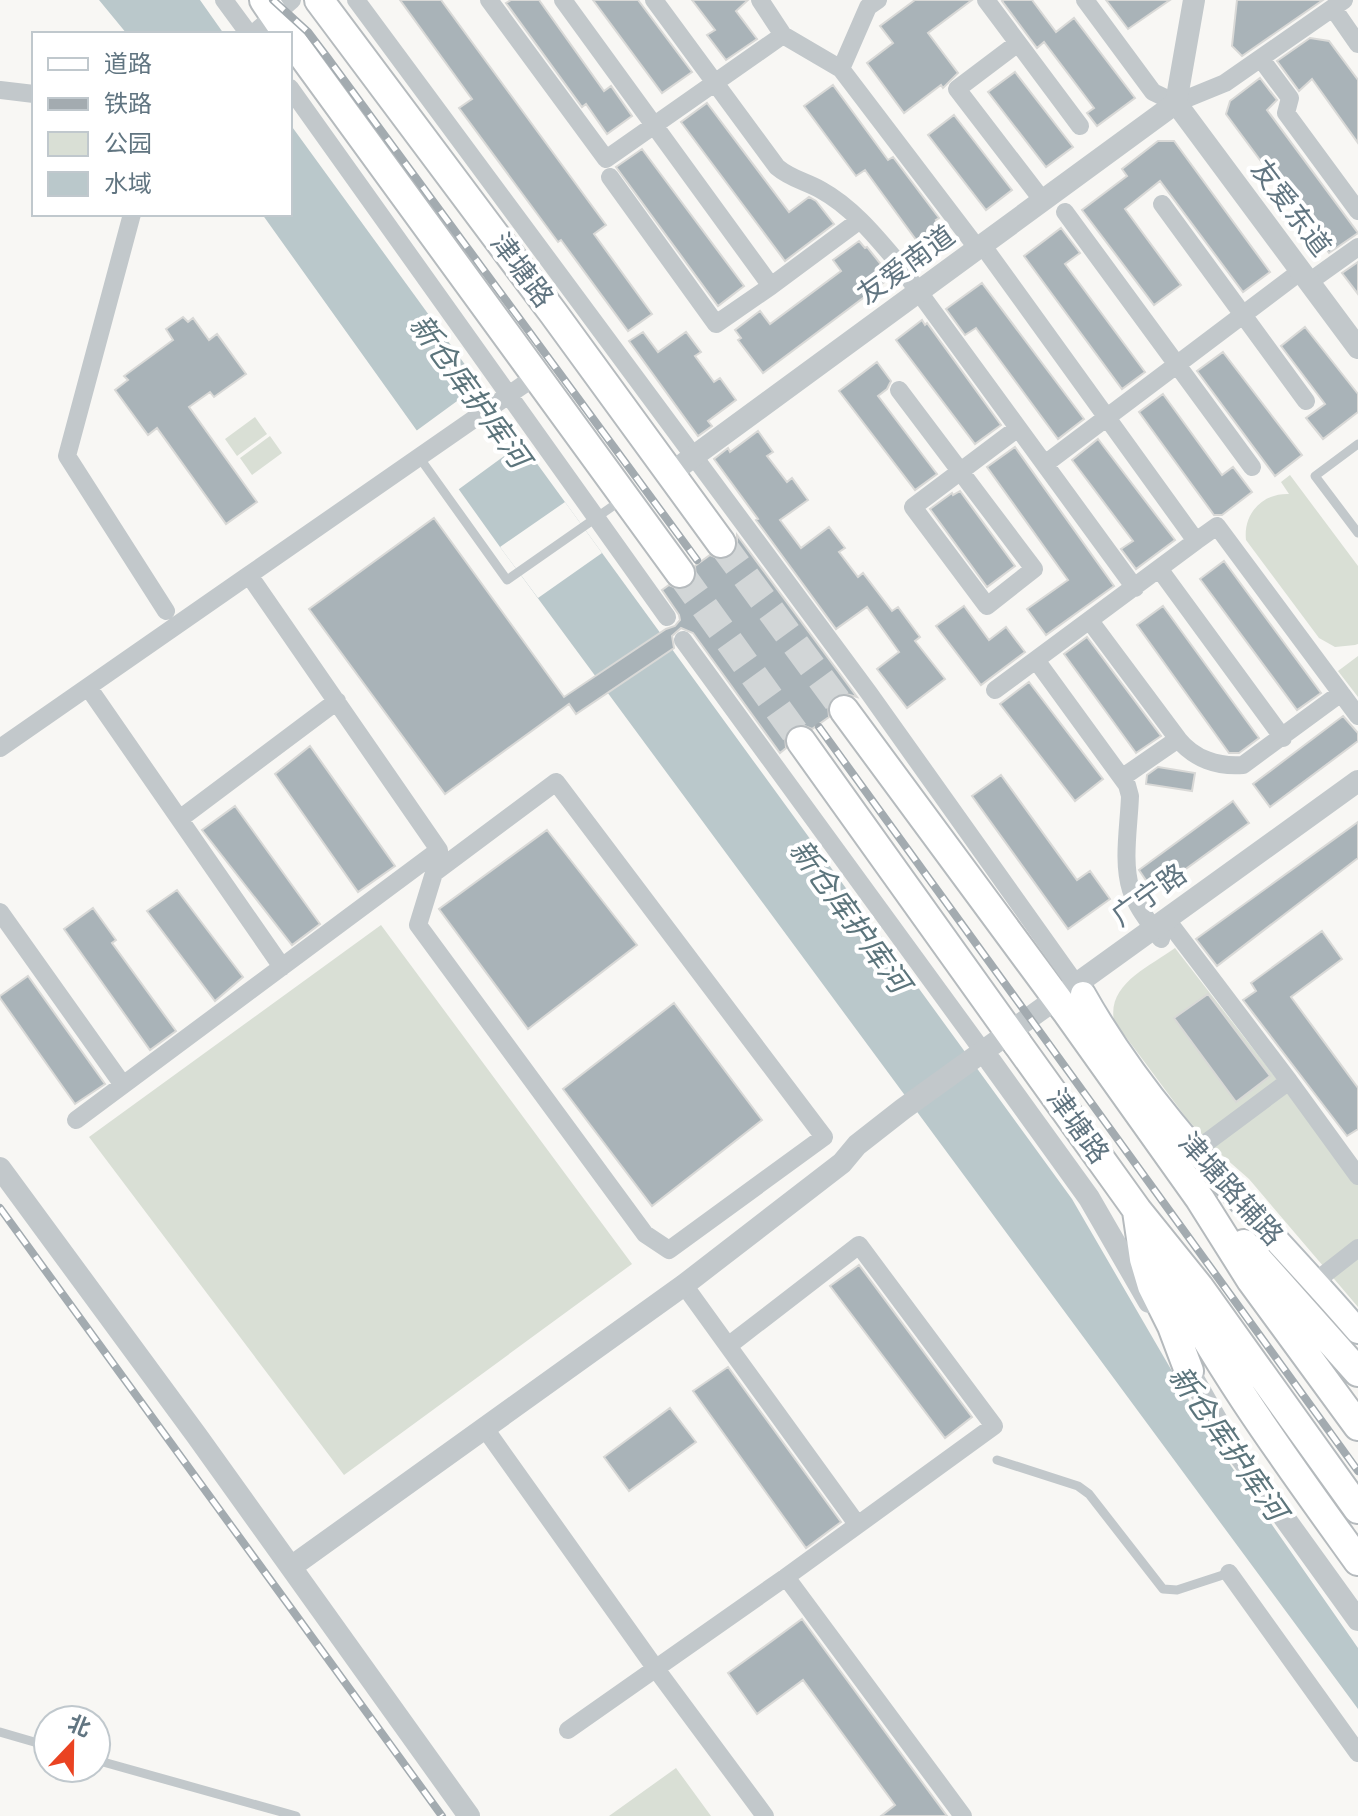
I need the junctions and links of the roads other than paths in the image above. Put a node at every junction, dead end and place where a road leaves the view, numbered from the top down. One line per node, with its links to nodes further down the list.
1 (224, 0): 13 (street)
2 (319, 0): 54 (main road, 津塘路)
3 (356, 0): 50 (street)
4 (489, 0): 25 (street)
5 (563, 0): 25 (street)
6 (654, 0): 20 (street)
7 (760, 0): 14 (street)
8 (878, 0): 19 (street)
9 (986, 0): 16 (street)
10 (1085, 0): 24 (street)
11 (1194, 0): 24 (street)
12 (1339, 4): 17 (street); 18 (street)
13 (249, 32)
14 (783, 35): 19 (street); 20 (street)
15 (292, 38): 42 (main road, 津塘路)
16 (1018, 43): 26 (street); 28 (street)
17 (1358, 44)
18 (1261, 59): 24 (street); 30 (street)
19 (841, 69): 35 (street)
20 (715, 83): 25 (street); 33 (street)
21 (0, 90): 23 (street)
22 (292, 91): 44 (street)
23 (32, 94)
24 (1176, 103): 28 (street, 友爱南道); 36 (street, 友爱东道)
25 (653, 126): 37 (street)
26 (1080, 126)
27 (610, 177): 37 (street)
28 (1043, 201): 35 (street, 友爱南道)
29 (1162, 204): 39 (street)
30 (1358, 211)
31 (1065, 212): 41 (street)
32 (131, 216): 64 (street)
33 (860, 220): 37 (street); 38 (street)
34 (1358, 247): 36 (street)
35 (980, 248): 38 (street, 友爱南道); 46 (street)
36 (1305, 276): 39 (street); 40 (street, 友爱东道)
37 (771, 286)
38 (920, 292): 47 (street); 50 (street, 友爱南道)
39 (1242, 315): 41 (street); 45 (street)
40 (1358, 348)
41 (1176, 364): 46 (street); 52 (street)
42 (536, 376): 44 (street); 55 (main road, 津塘路)
43 (899, 390): 53 (street)
44 (509, 395): 49 (street); 56 (street)
45 (1306, 401)
46 (1105, 417): 51 (street); 58 (street)
47 (1018, 428): 51 (street); 53 (street)
48 (1358, 444): 57 (lane)
49 (426, 453): 56 (lane); 62 (street)
50 (694, 456): 54 (street, 友爱南道); 86 (street)
51 (1045, 464): 63 (street)
52 (1252, 467)
53 (960, 472): 53 (street)
54 (671, 473): 59 (main road, 津塘路)
55 (624, 498): 56 (lane); 61 (main road, 津塘路)
56 (596, 518): 65 (street)
57 (1358, 533)
58 (1196, 541): 60 (street); 71 (street)
59 (721, 543)
60 (1160, 570): 63 (street); 75 (street)
61 (680, 573)
62 (249, 575): 69 (street); 72 (street)
63 (1135, 588): 66 (street)
64 (166, 611)
65 (667, 617)
66 (1090, 621): 68 (street); 76 (street)
67 (683, 640): 88 (street)
68 (1036, 660): 70 (street); 79 (street)
69 (88, 687): 78 (street); 82 (street)
70 (995, 690)
71 (1341, 693): 74 (street); 75 (street)
72 (337, 701): 82 (street); 85 (street)
73 (844, 710): 86 (main road, 津塘路)
74 (1358, 716)
75 (1283, 738): 76 (street)
76 (1178, 739): 79 (street)
77 (801, 741): 87 (main road, 津塘路)
78 (0, 748)
79 (1123, 777): 84 (street)
80 (1358, 781): 84 (street, 广宁路)
81 (1358, 795): 84 (street, 广宁路)
82 (181, 818): 85 (street)
83 (0, 912): 90 (street)
84 (1164, 929): 86 (street, 广宁路); 89 (street)
85 (282, 967): 90 (street)
86 (1070, 996): 87 (street, 广宁路); 93 (main road, 津塘路辅路); 97 (main road, 津塘路)
87 (1013, 1037): 88 (street, 广宁路); 98 (main road, 津塘路)
88 (982, 1059): 94 (street, 广宁路); 104 (street)
89 (1289, 1081): 93 (street); 96 (street)
90 (123, 1085): 91 (street)
91 (76, 1120)
92 (824, 1137): 92 (street); 94 (street)
93 (1195, 1151): 100 (main road, 津塘路辅路)
94 (842, 1163): 101 (street, 广宁路)
95 (0, 1168): 112 (street)
96 (1358, 1176)
97 (1200, 1199): 105 (main road); 106 (main road, 津塘路)
98 (1137, 1210): 104 (main road); 109 (main road, 津塘路); 111 (main road)
99 (1358, 1248): 100 (street)
100 (1316, 1281): 102 (main road, 津塘路辅路)
101 (684, 1285): 103 (street); 107 (street, 广宁路)
102 (1358, 1331)
103 (728, 1346): 110 (street); 110 (street)
104 (1189, 1371): 115 (street)
105 (1358, 1372)
106 (1358, 1426)
107 (486, 1430): 112 (street, 广宁路); 116 (street)
108 (997, 1460): 113 (lane)
109 (1358, 1509)
110 (857, 1524): 114 (street)
111 (1358, 1561)
112 (291, 1567): 123 (street)
113 (1229, 1573): 120 (street)
114 (786, 1577): 116 (street); 125 (street)
115 (1358, 1620)
116 (656, 1669): 117 (street); 124 (street)
117 (568, 1730)
118 (0, 1732): 119 (lane)
119 (32, 1741)
120 (1358, 1753)
121 (112, 1764): 122 (lane)
122 (296, 1816)
123 (469, 1816)
124 (765, 1816)
125 (963, 1816)

